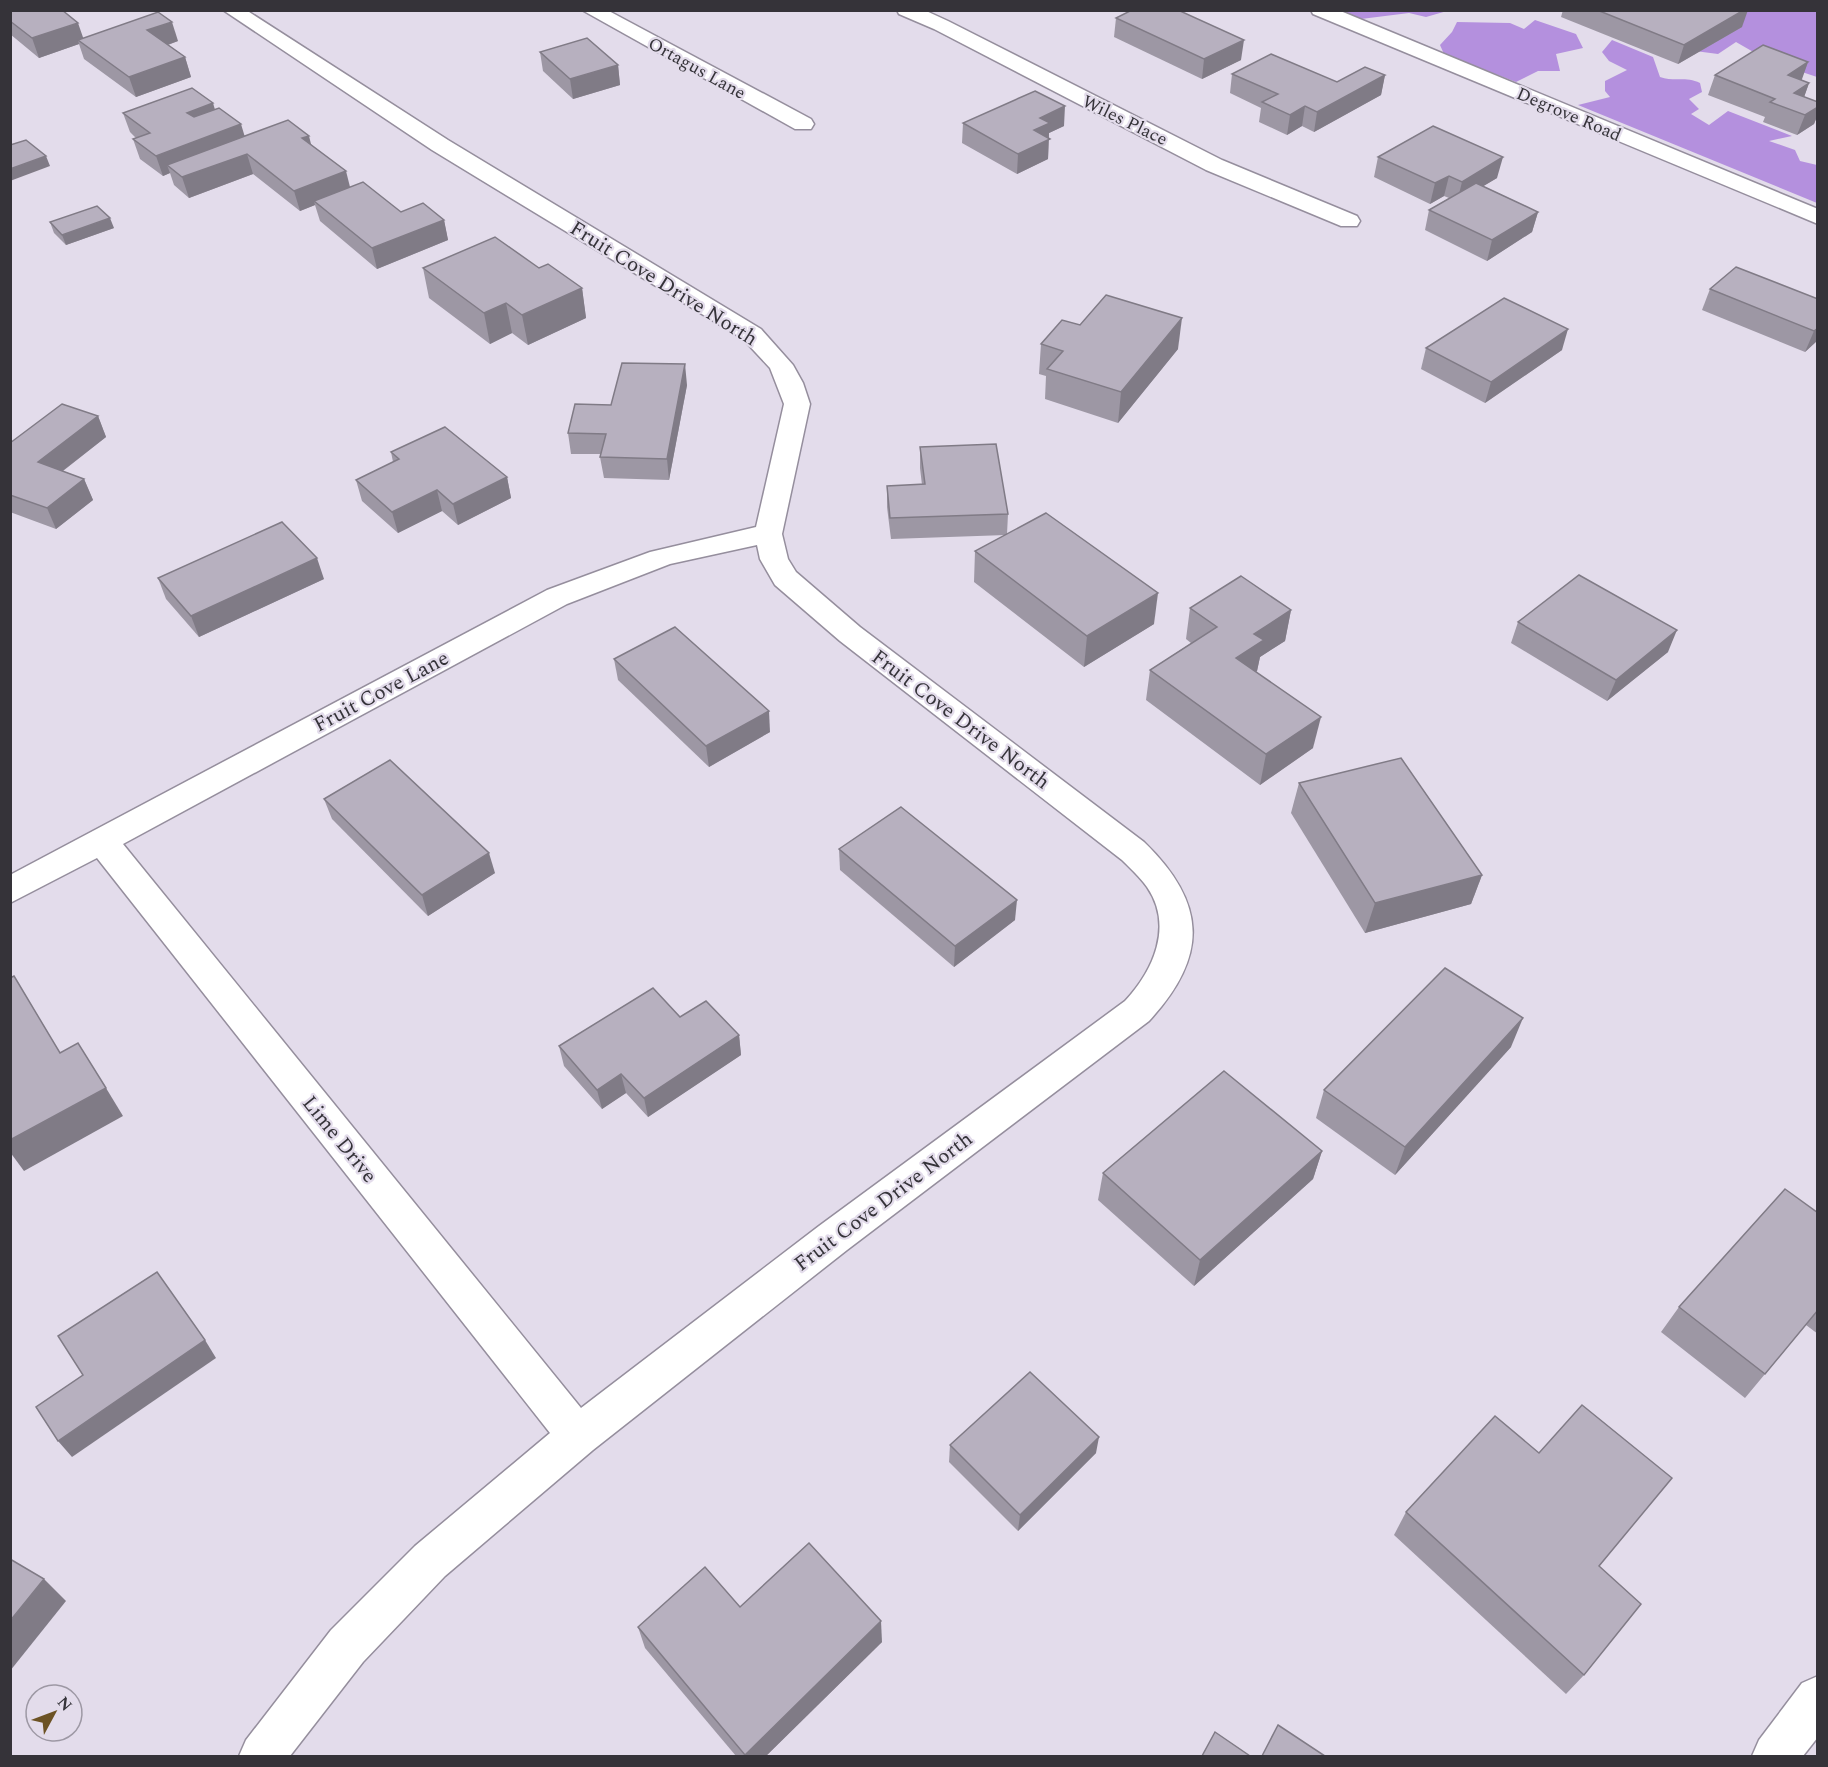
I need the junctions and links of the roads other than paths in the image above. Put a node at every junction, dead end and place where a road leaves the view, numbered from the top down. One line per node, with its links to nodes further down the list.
1 (232, 10): 8 (street, Fruit Cove Drive North)
2 (591, 10): 5 (street, Ortagus Lane)
3 (906, 10): 7 (street, Wiles Place)
4 (1320, 10): 6 (street, Degrove Road)
5 (803, 124)
6 (1818, 217)
7 (1349, 221)
8 (768, 534): 9 (street, Fruit Cove Lane); 11 (street, Fruit Cove Drive North)
9 (102, 841): 10 (street, Fruit Cove Lane); 11 (street, Lime Drive)
10 (10, 891)
11 (578, 1436): 13 (street, Fruit Cove Drive North)
12 (1818, 1699): 14 (street)
13 (262, 1756)
14 (1775, 1756)

